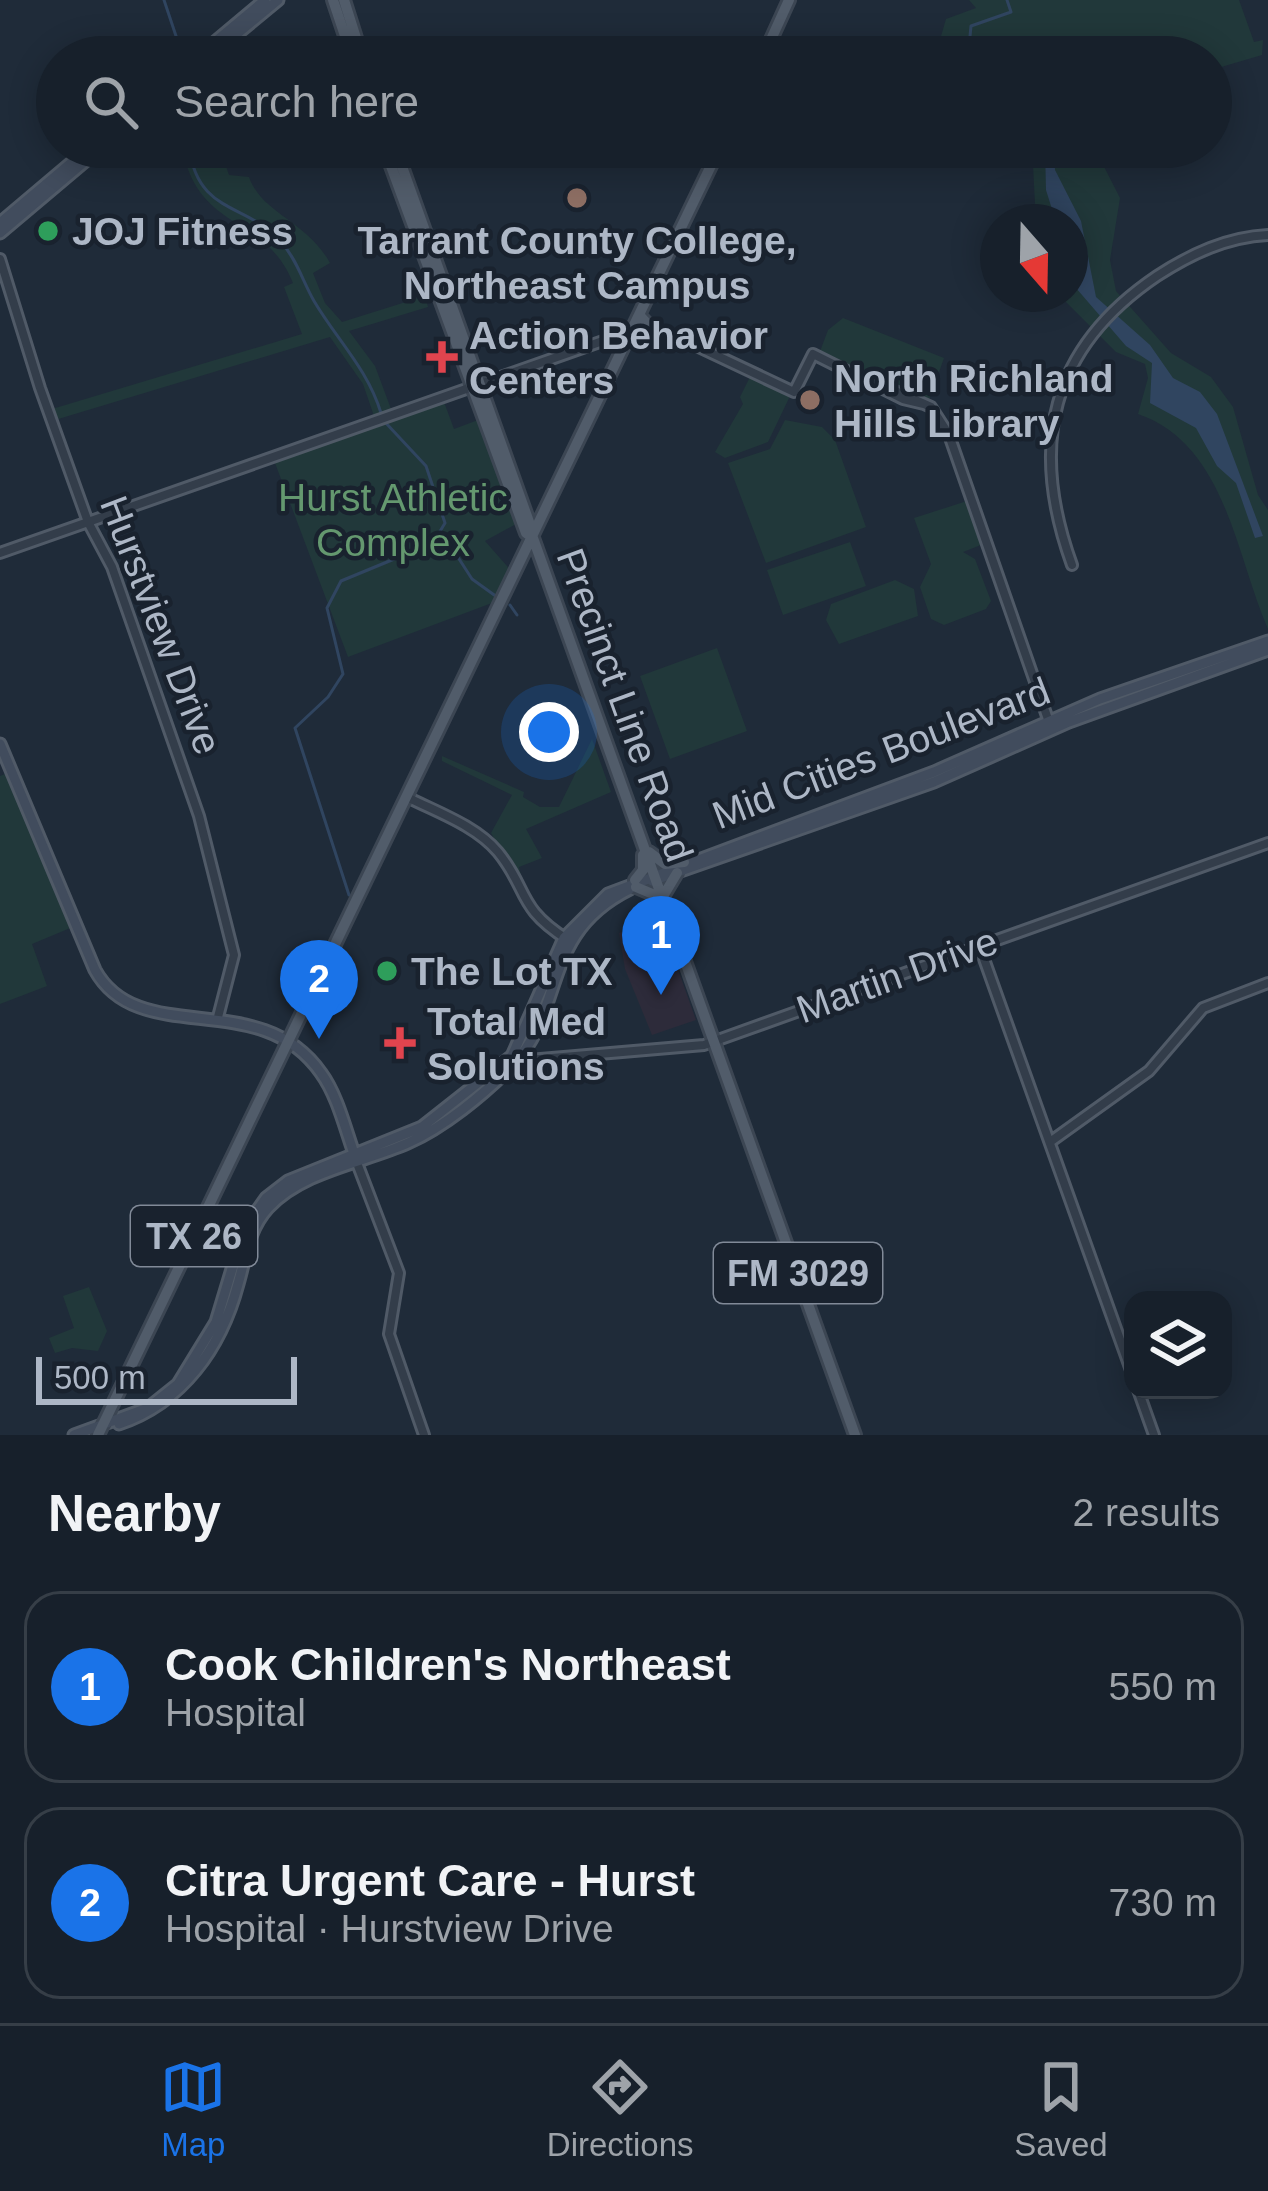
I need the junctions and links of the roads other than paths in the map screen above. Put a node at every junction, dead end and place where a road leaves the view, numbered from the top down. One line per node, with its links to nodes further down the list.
1 (266, 0): 6 (main road); 7 (main road)
2 (278, 0): 6 (main road)
3 (333, 0): 9 (main road)
4 (344, 0): 10 (main road)
5 (789, 0): 11 (main road)
6 (251, 23): 8 (main road)
7 (222, 36)
8 (235, 36)
9 (346, 36)
10 (351, 36)
11 (773, 36)
12 (65, 168): 17 (main road)
13 (77, 168): 18 (main road)
14 (392, 168): 21 (main road, Precinct Line Road / FM 3029)
15 (401, 168): 21 (main road, Precinct Line Road / FM 3029)
16 (710, 168): 22 (main road, TX 26)
17 (0, 223)
18 (0, 233)
19 (1268, 235): 34 (street)
20 (0, 259): 31 (street, Hurstview Drive)
21 (444, 296): 27 (main road, Precinct Line Road / FM 3029)
22 (640, 316): 23 (main road, TX 26); 24 (main road)
23 (634, 330): 24 (street); 25 (street); 26 (main road, TX 26)
24 (656, 332): 39 (street)
25 (613, 337): 26 (main road); 27 (street)
26 (625, 347): 29 (main road, TX 26)
27 (476, 384): 28 (main road, Precinct Line Road / FM 3029); 28 (main road, Precinct Line Road / FM 3029); 31 (street)
28 (501, 452): 30 (main road, Precinct Line Road / FM 3029); 32 (main road, Precinct Line Road / FM 3029)
29 (553, 499): 30 (main road); 32 (main road, TX 26)
30 (525, 504): 32 (main road, Precinct Line Road / FM 3029)
31 (88, 522): 33 (street); 53 (street, Hurstview Drive)
32 (533, 538): 35 (main road, TX 26); 36 (main road, Precinct Line Road / FM 3029)
33 (0, 553)
34 (1072, 565)
35 (516, 574): 36 (main road); 41 (main road, TX 26)
36 (546, 575): 43 (main road, Precinct Line Road / FM 3029)
37 (1268, 641): 39 (main road, Mid Cities Boulevard)
38 (1268, 650): 39 (main road, Mid Cities Boulevard)
39 (1050, 725): 44 (main road, Mid Cities Boulevard)
40 (0, 744): 53 (main road)
41 (409, 798): 50 (street); 56 (main road, TX 26)
42 (1268, 843): 51 (street, Martin Drive)
43 (643, 844): 44 (main road); 45 (main road, Precinct Line Road / FM 3029); 46 (main road)
44 (681, 868): 45 (main road, Mid Cities Boulevard); 48 (main road)
45 (655, 877): 46 (main road, Mid Cities Boulevard); 48 (main road, Precinct Line Road / FM 3029)
46 (636, 884): 47 (main road, Mid Cities Boulevard); 48 (main road); 49 (main road, Mid Cities Boulevard)
47 (614, 891): 49 (main road); 50 (main road, Mid Cities Boulevard)
48 (662, 898): 55 (main road, Precinct Line Road / FM 3029)
49 (604, 905): 50 (main road, Mid Cities Boulevard)
50 (567, 940): 54 (main road, Mid Cities Boulevard); 57 (main road, Mid Cities Boulevard)
51 (979, 945): 55 (street, Martin Drive); 59 (street)
52 (1268, 983): 59 (street)
53 (222, 1018): 56 (main road)
54 (524, 1034): 57 (main road); 58 (main road, Mid Cities Boulevard)
55 (715, 1042): 57 (street, Martin Drive); 66 (main road, Precinct Line Road / FM 3029)
56 (288, 1046): 60 (main road); 63 (main road, TX 26)
57 (517, 1060): 58 (main road, Mid Cities Boulevard)
58 (424, 1131): 60 (main road, Mid Cities Boulevard)
59 (1050, 1142): 61 (street)
60 (356, 1159): 63 (main road, Mid Cities Boulevard); 65 (street)
61 (1124, 1351)
62 (1141, 1399): 67 (street)
63 (100, 1430): 64 (main road, Mid Cities Boulevard)
64 (74, 1435)
65 (424, 1435)
66 (855, 1435)
67 (1154, 1435)

